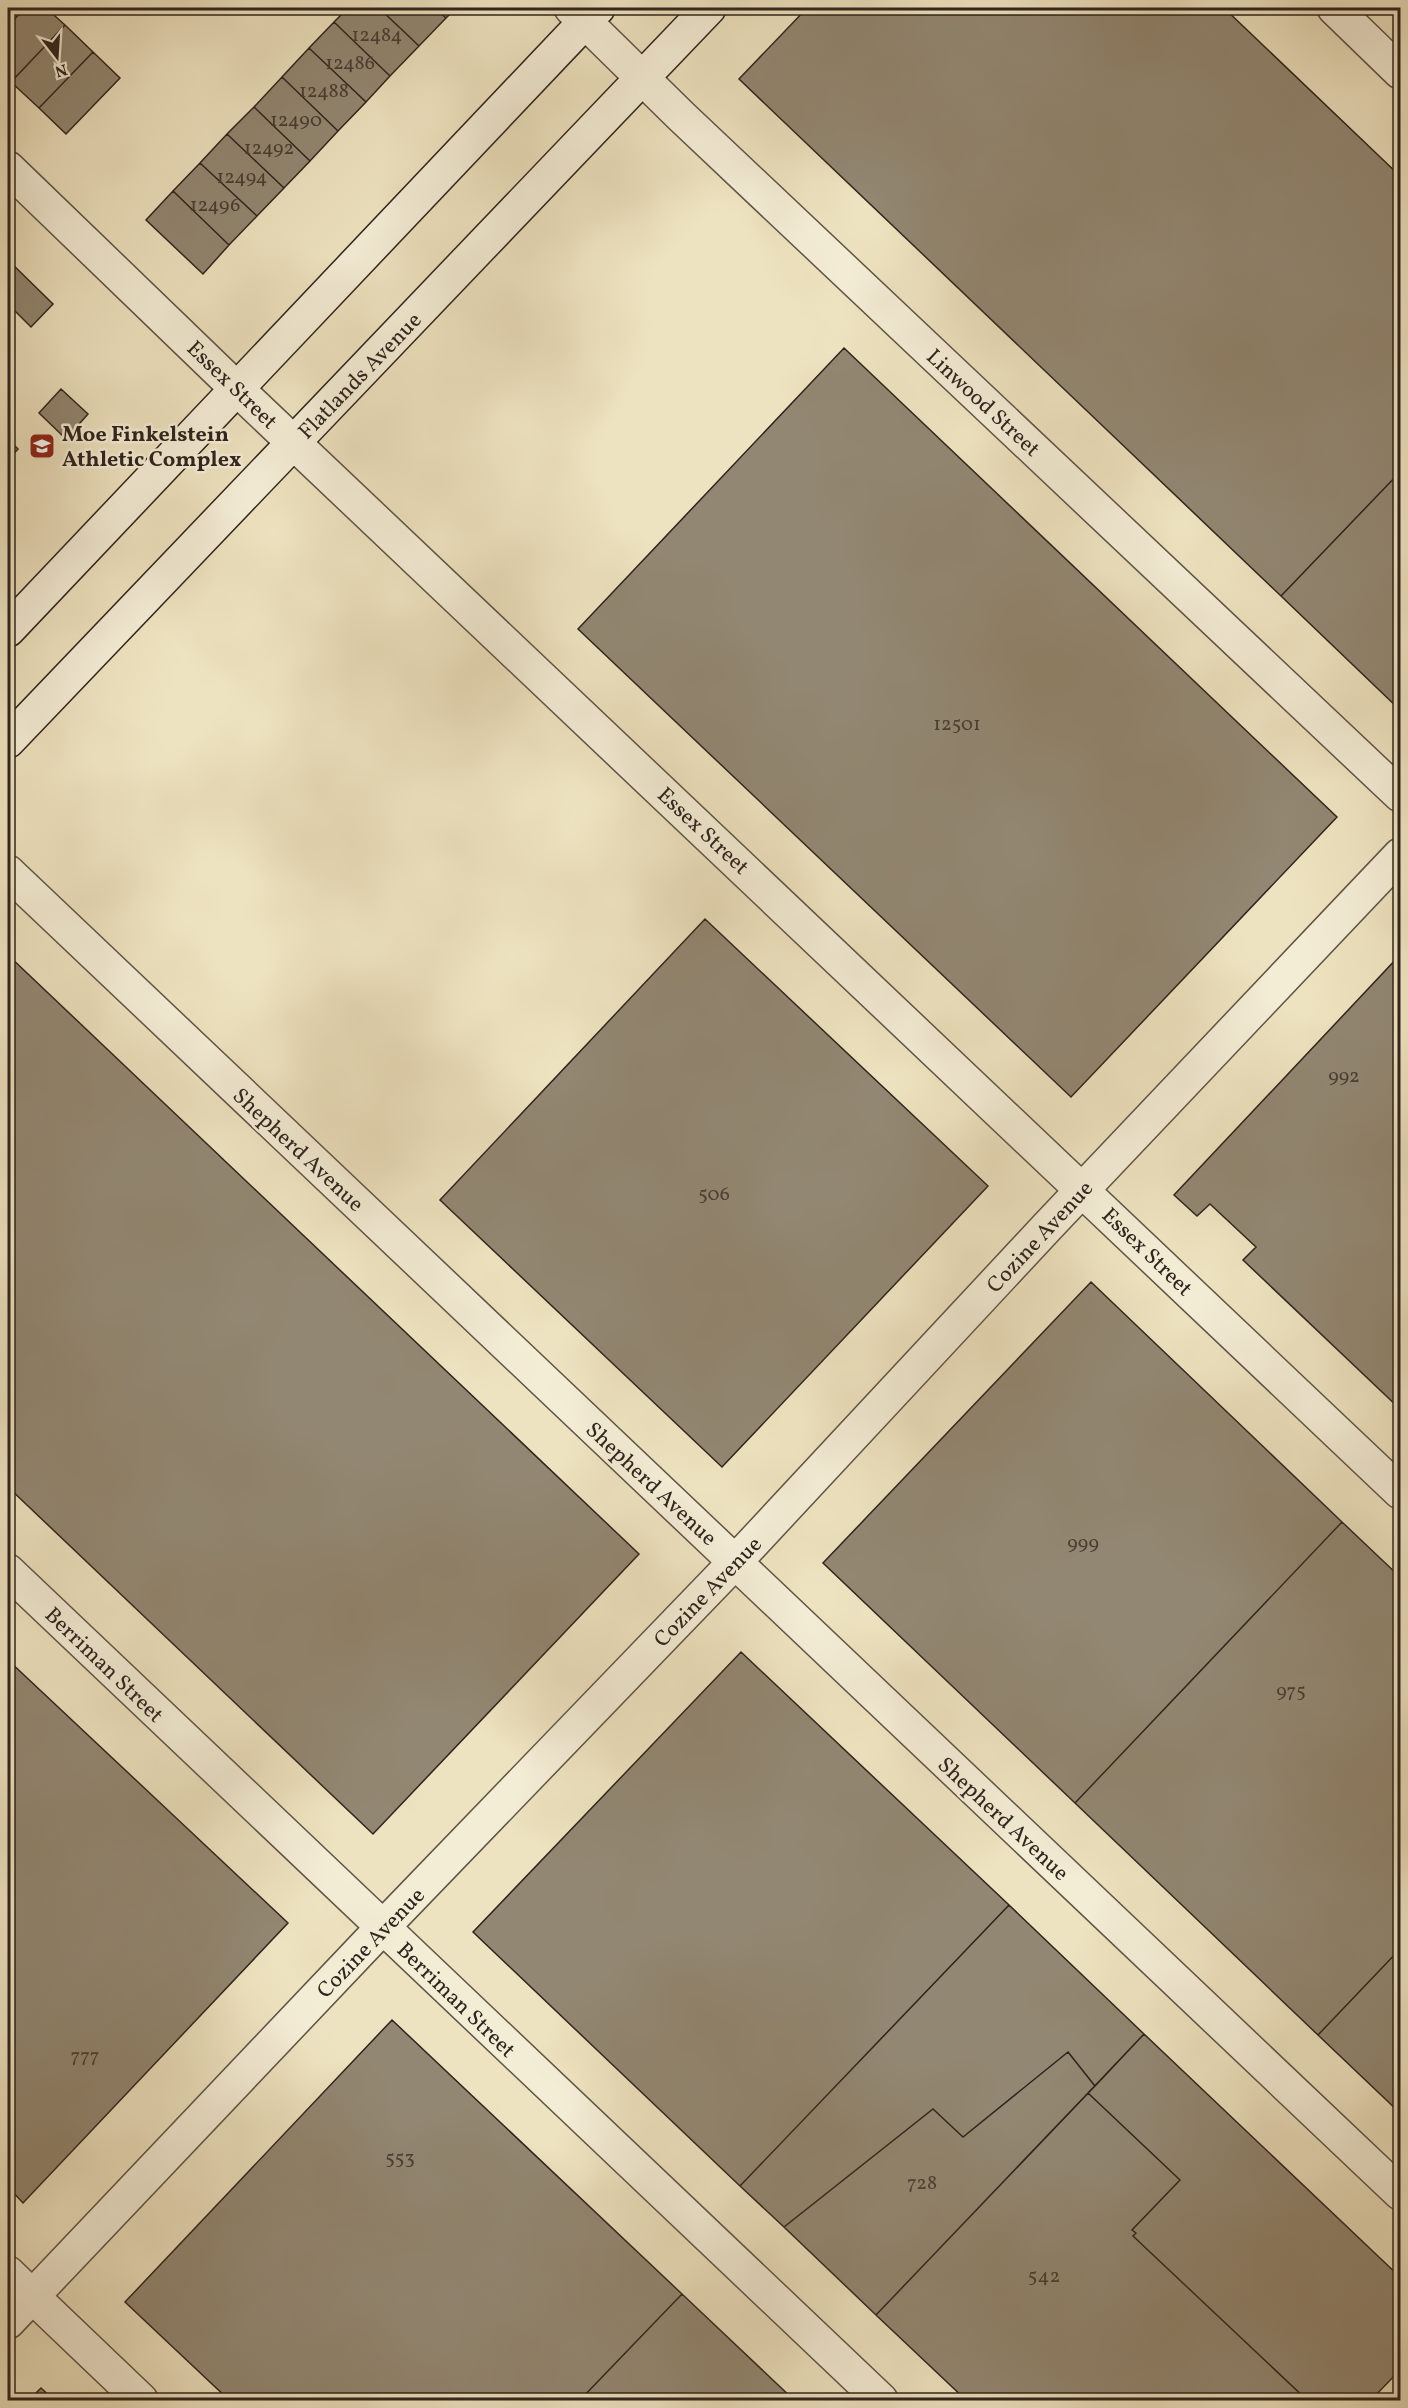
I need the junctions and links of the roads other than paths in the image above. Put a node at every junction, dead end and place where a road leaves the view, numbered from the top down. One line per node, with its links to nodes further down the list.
1 (709, 8): 5 (street, Flatlands Avenue)
2 (1334, 8): 4 (street)
3 (585, 12): 5 (street, Linwood Street); 7 (street)
4 (1401, 72)
5 (642, 79): 8 (street, Flatlands Avenue); 11 (street, Linwood Street)
6 (8, 168): 7 (street, Essex Street)
7 (237, 389): 8 (street, Essex Street); 9 (street)
8 (294, 442): 10 (street, Flatlands Avenue); 14 (street, Essex Street)
9 (8, 630)
10 (8, 741)
11 (1401, 795)
12 (1401, 855): 14 (street, Cozine Avenue)
13 (8, 872): 16 (street, Shepherd Avenue)
14 (1083, 1190): 15 (street, Essex Street); 16 (street, Cozine Avenue)
15 (1401, 1492)
16 (735, 1562): 18 (street, Cozine Avenue); 19 (street, Shepherd Avenue)
17 (8, 1571): 18 (street, Berriman Street)
18 (382, 1928): 21 (street, Cozine Avenue); 24 (street, Berriman Street)
19 (1401, 2193)
20 (8, 2273): 21 (street)
21 (32, 2296): 22 (street, Cozine Avenue); 23 (street)
22 (8, 2322)
23 (141, 2400)
24 (881, 2400)

